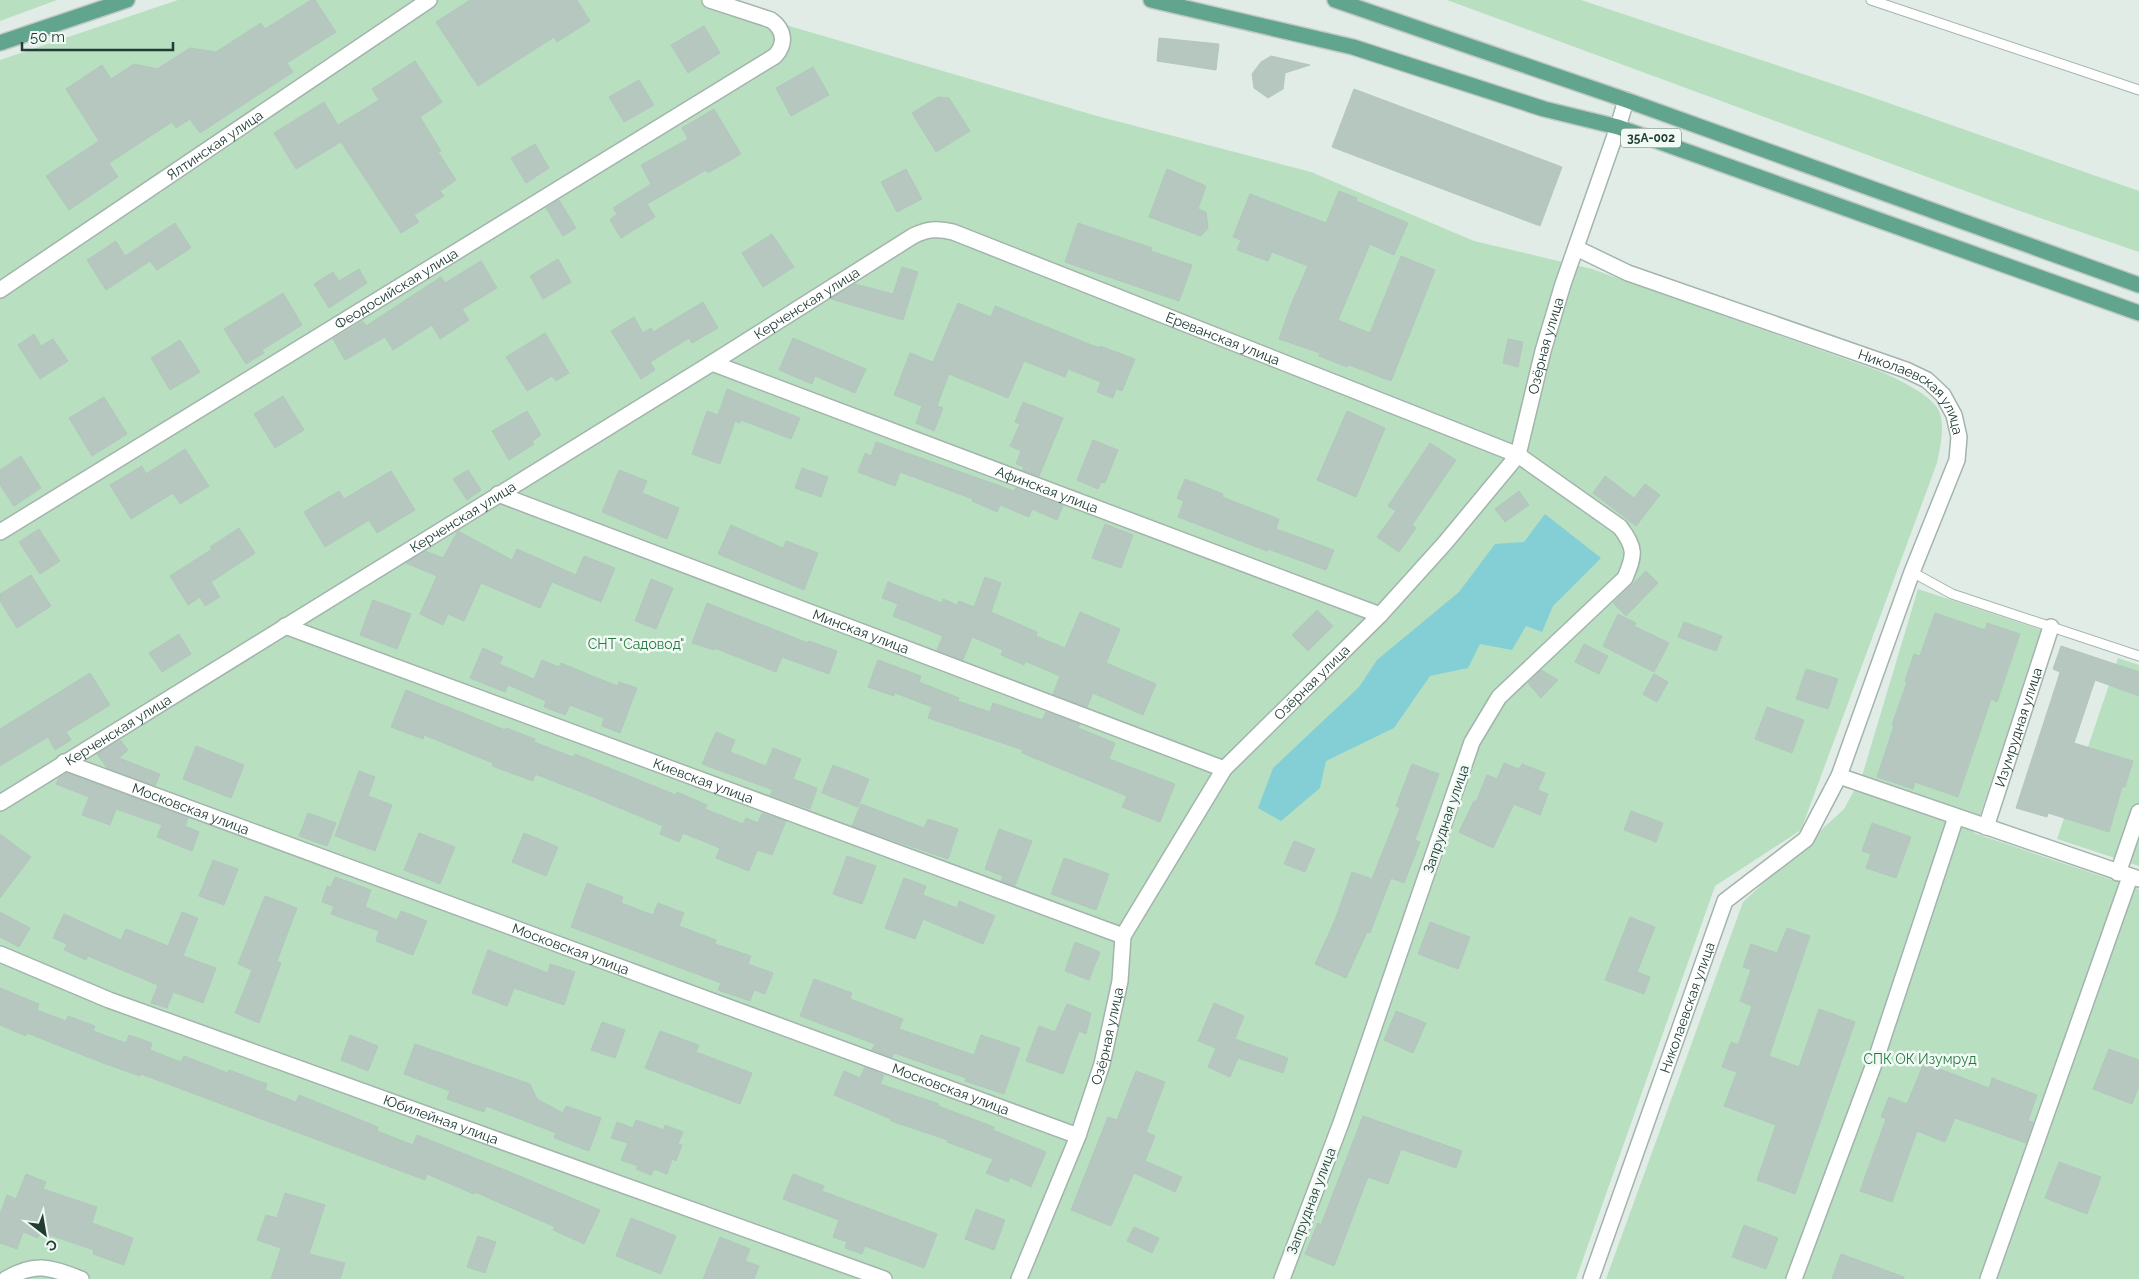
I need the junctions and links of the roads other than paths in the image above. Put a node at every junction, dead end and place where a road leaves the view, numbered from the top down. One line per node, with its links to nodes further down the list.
1 (126, 0): 7 (main road)
2 (429, 0): 14 (street, Ялтинская улица)
3 (710, 0): 19 (street, Феодосийская улица)
4 (1151, 0): 10 (main road, 35А-002)
5 (1335, 0): 9 (main road, 35А-002)
6 (1871, 0): 8 (lane)
7 (0, 43)
8 (2139, 90)
9 (1626, 100): 10 (street, Озёрная улица); 13 (main road, 35А-002)
10 (1618, 127): 12 (street, Озёрная улица); 15 (main road, 35А-002)
11 (926, 230): 16 (street, Керченская улица); 17 (street, Ереванская улица)
12 (1576, 248): 17 (street, Озёрная улица); 20 (street, Николаевская улица)
13 (2139, 285)
14 (0, 290)
15 (2139, 313)
16 (712, 363): 18 (street, Керченская улица); 21 (street, Афинская улица)
17 (1518, 455): 21 (street, Озёрная улица); 40 (street, Запрудная улица)
18 (498, 494): 22 (street, Керченская улица); 26 (street, Минская улица)
19 (0, 532)
20 (1912, 572): 23 (lane); 27 (street, Николаевская улица)
21 (1380, 615): 26 (street, Озёрная улица)
22 (285, 626): 25 (street, Керченская улица); 33 (street, Киевская улица)
23 (2051, 627): 24 (lane); 31 (street, Изумрудная улица)
24 (2139, 656)
25 (64, 762): 28 (street, Керченская улица); 35 (street, Московская улица)
26 (1224, 769): 33 (street, Озёрная улица)
27 (1839, 776): 30 (street); 41 (street, Николаевская улица)
28 (0, 803)
29 (2139, 812): 32 (street)
30 (1956, 817): 31 (street); 42 (street)
31 (1986, 827): 32 (street)
32 (2129, 876): 43 (street)
33 (1123, 936): 35 (street, Озёрная улица)
34 (0, 954): 38 (street, Юбилейная улица)
35 (1078, 1136): 39 (street, Озёрная улица)
36 (6, 1279): 37 (street)
37 (82, 1279)
38 (884, 1279)
39 (1019, 1279)
40 (1282, 1279)
41 (1591, 1279)
42 (1794, 1279)
43 (1988, 1279)

